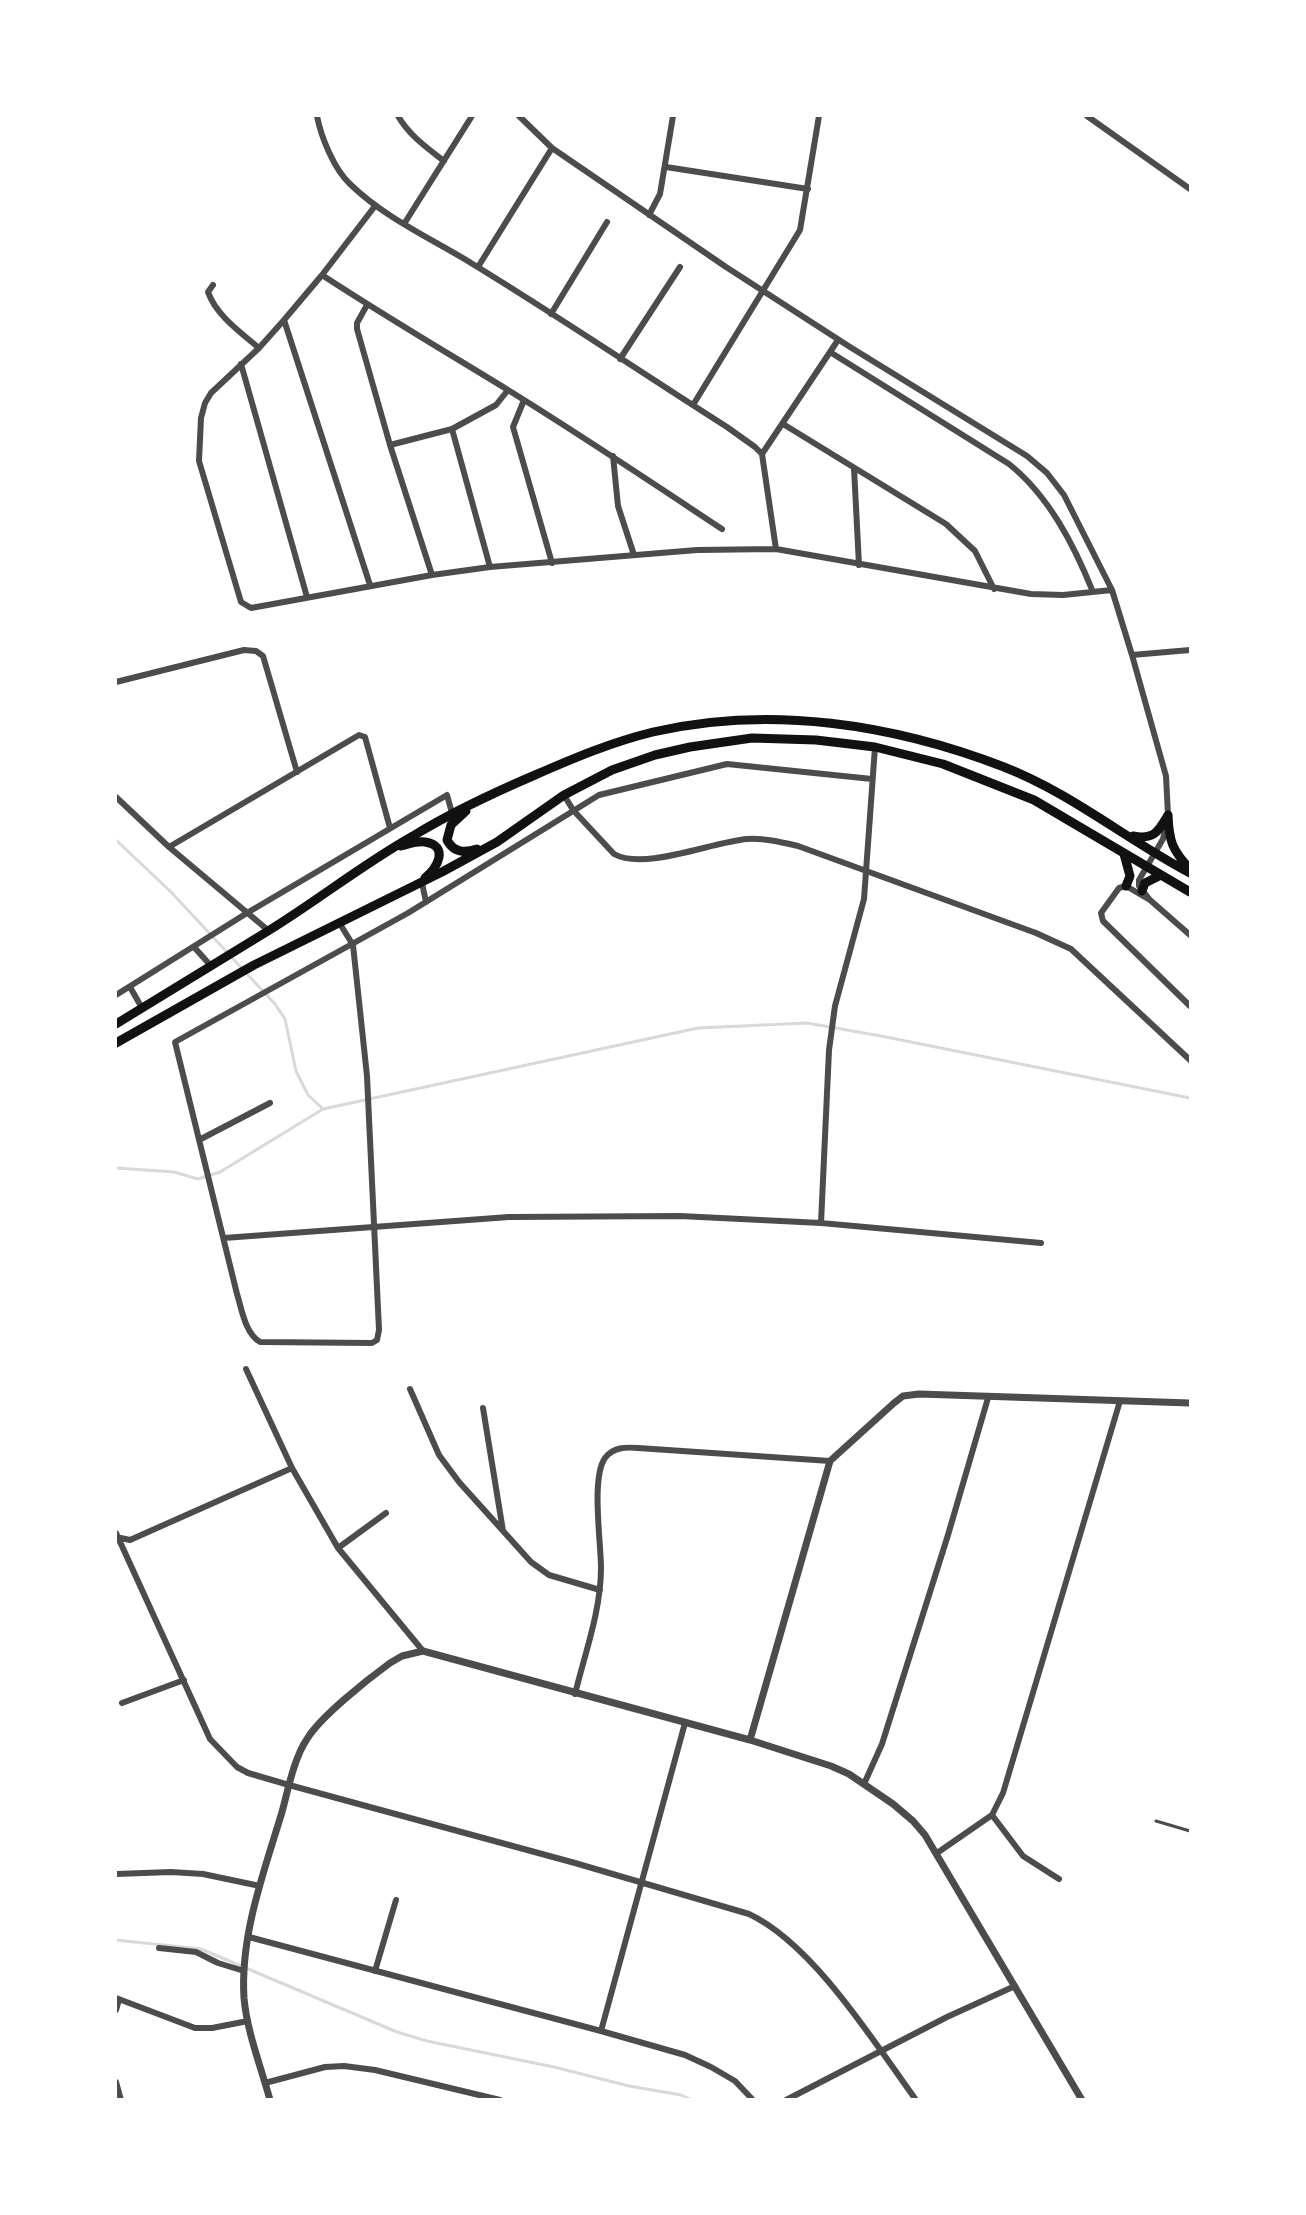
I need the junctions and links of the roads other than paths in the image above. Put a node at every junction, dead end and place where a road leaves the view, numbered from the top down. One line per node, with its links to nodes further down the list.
1 (317, 116): 13 (street)
2 (398, 116): 9 (street)
3 (472, 116): 9 (street)
4 (519, 116): 8 (street)
5 (673, 116): 10 (street)
6 (819, 116): 11 (street)
7 (1087, 116): 12 (street)
8 (552, 148): 14 (street); 17 (street)
9 (444, 161): 16 (street)
10 (666, 167): 11 (street); 14 (street)
11 (808, 189): 21 (street)
12 (1191, 189)
13 (375, 206): 16 (street); 19 (street)
14 (650, 215): 21 (street)
15 (607, 222): 23 (street)
16 (404, 224): 17 (street)
17 (478, 267): 23 (street)
18 (680, 267): 28 (street)
19 (322, 274): 22 (street); 24 (street)
20 (213, 285): 26 (street)
21 (762, 290): 25 (street); 33 (street)
22 (367, 305): 30 (street); 37 (street)
23 (551, 314): 28 (street)
24 (284, 320): 26 (street); 48 (street)
25 (838, 340): 27 (street); 31 (street)
26 (259, 348): 29 (street)
27 (830, 352): 34 (street); 35 (street)
28 (621, 359): 33 (street)
29 (241, 364): 52 (street); 52 (street)
30 (508, 390): 32 (street); 36 (street)
31 (934, 397): 34 (street); 50 (street)
32 (524, 400): 39 (street); 44 (street)
33 (693, 405): 38 (street)
34 (926, 411): 51 (street)
35 (783, 424): 38 (street); 40 (street)
36 (452, 429): 37 (street); 46 (street)
37 (390, 445): 47 (street)
38 (762, 454): 42 (street)
39 (613, 456): 41 (street); 43 (street)
40 (854, 468): 45 (street); 49 (street)
41 (722, 529)
42 (776, 549): 43 (street); 45 (street)
43 (634, 555): 44 (street)
44 (552, 563): 46 (street)
45 (859, 566): 49 (street)
46 (490, 567): 47 (street)
47 (432, 575): 48 (street)
48 (370, 585): 52 (street)
49 (994, 589): 51 (street)
50 (1112, 590): 51 (street); 54 (street)
51 (1094, 592)
52 (308, 597)
53 (1191, 650): 54 (street)
54 (1132, 655): 64 (street)
55 (116, 682): 57 (street)
56 (875, 747): 58 (street); 59 (main road); 71 (main road)
57 (297, 772): 65 (street); 69 (street)
58 (872, 779): 62 (street); 73 (street)
59 (564, 795): 62 (street); 67 (main road)
60 (116, 798): 69 (street)
61 (478, 801): 63 (main road); 66 (main road); 67 (main road)
62 (573, 810): 73 (street); 81 (street)
63 (452, 813): 65 (street); 68 (main road)
64 (1168, 815): 66 (main road); 70 (street); 74 (main road)
65 (390, 828): 82 (street)
66 (1127, 835): 70 (main road)
67 (497, 842): 76 (main road)
68 (395, 847): 76 (main road); 84 (main road)
69 (168, 848): 82 (street)
70 (1155, 852): 72 (street); 74 (main road)
71 (1124, 854): 72 (main road); 77 (main road)
72 (1146, 867): 75 (main road); 78 (street)
73 (866, 870): 95 (street); 98 (street)
74 (1191, 872)
75 (1161, 875): 78 (main road); 79 (main road)
76 (420, 884): 81 (street); 83 (main road)
77 (1126, 886): 80 (street); 91 (street)
78 (1142, 891): 80 (street)
79 (1191, 892)
80 (1150, 900): 85 (street)
81 (426, 902): 86 (street)
82 (247, 914): 84 (street); 87 (street)
83 (340, 924): 86 (street); 94 (main road)
84 (269, 931): 88 (main road)
85 (1191, 935)
86 (353, 945): 97 (street); 99 (street)
87 (194, 947): 88 (street); 89 (street)
88 (211, 966): 92 (main road)
89 (130, 987): 90 (street); 92 (street)
90 (116, 995)
91 (1191, 1006)
92 (142, 1008): 93 (main road)
93 (116, 1024)
94 (116, 1043)
95 (1191, 1060)
96 (270, 1103): 97 (street)
97 (200, 1143): 100 (street)
98 (821, 1223): 99 (street); 101 (street)
99 (375, 1226): 100 (street); 100 (street)
100 (224, 1238)
101 (1041, 1243)
102 (246, 1369): 109 (street)
103 (410, 1389): 111 (street)
104 (988, 1398): 105 (street); 108 (street); 121 (street)
105 (1120, 1401): 106 (street); 123 (street)
106 (1191, 1403)
107 (483, 1408): 111 (street)
108 (830, 1461): 114 (street); 120 (street)
109 (292, 1468): 112 (street); 113 (street)
110 (386, 1513): 113 (street)
111 (503, 1532): 114 (street)
112 (116, 1536): 116 (street)
113 (338, 1548): 115 (street)
114 (600, 1590): 117 (street)
115 (423, 1651): 117 (street); 122 (street)
116 (184, 1680): 118 (street); 122 (street)
117 (575, 1694): 119 (street)
118 (122, 1703)
119 (685, 1723): 120 (street); 129 (street)
120 (750, 1740): 121 (street)
121 (864, 1784): 126 (street)
122 (290, 1785): 129 (street); 130 (street)
123 (992, 1815): 126 (street); 128 (street)
124 (1156, 1821): 125 (lane)
125 (1191, 1831)
126 (937, 1853): 136 (street)
127 (116, 1874): 130 (street)
128 (1059, 1879)
129 (642, 1882): 140 (street); 141 (street)
130 (260, 1886): 132 (street)
131 (396, 1900): 135 (street)
132 (249, 1937): 134 (street); 135 (street)
133 (159, 1948): 134 (street)
134 (244, 1970): 139 (street)
135 (375, 1971): 140 (street)
136 (1015, 1986): 141 (street); 150 (street)
137 (117, 1999): 138 (street); 139 (street)
138 (116, 2010)
139 (248, 2021): 143 (street)
140 (601, 2031): 147 (street)
141 (880, 2050): 148 (street); 149 (street)
142 (116, 2082): 144 (street)
143 (265, 2083): 145 (street); 146 (street)
144 (121, 2100)
145 (270, 2100)
146 (500, 2100)
147 (753, 2100)
148 (786, 2100)
149 (916, 2100)
150 (1082, 2100)

